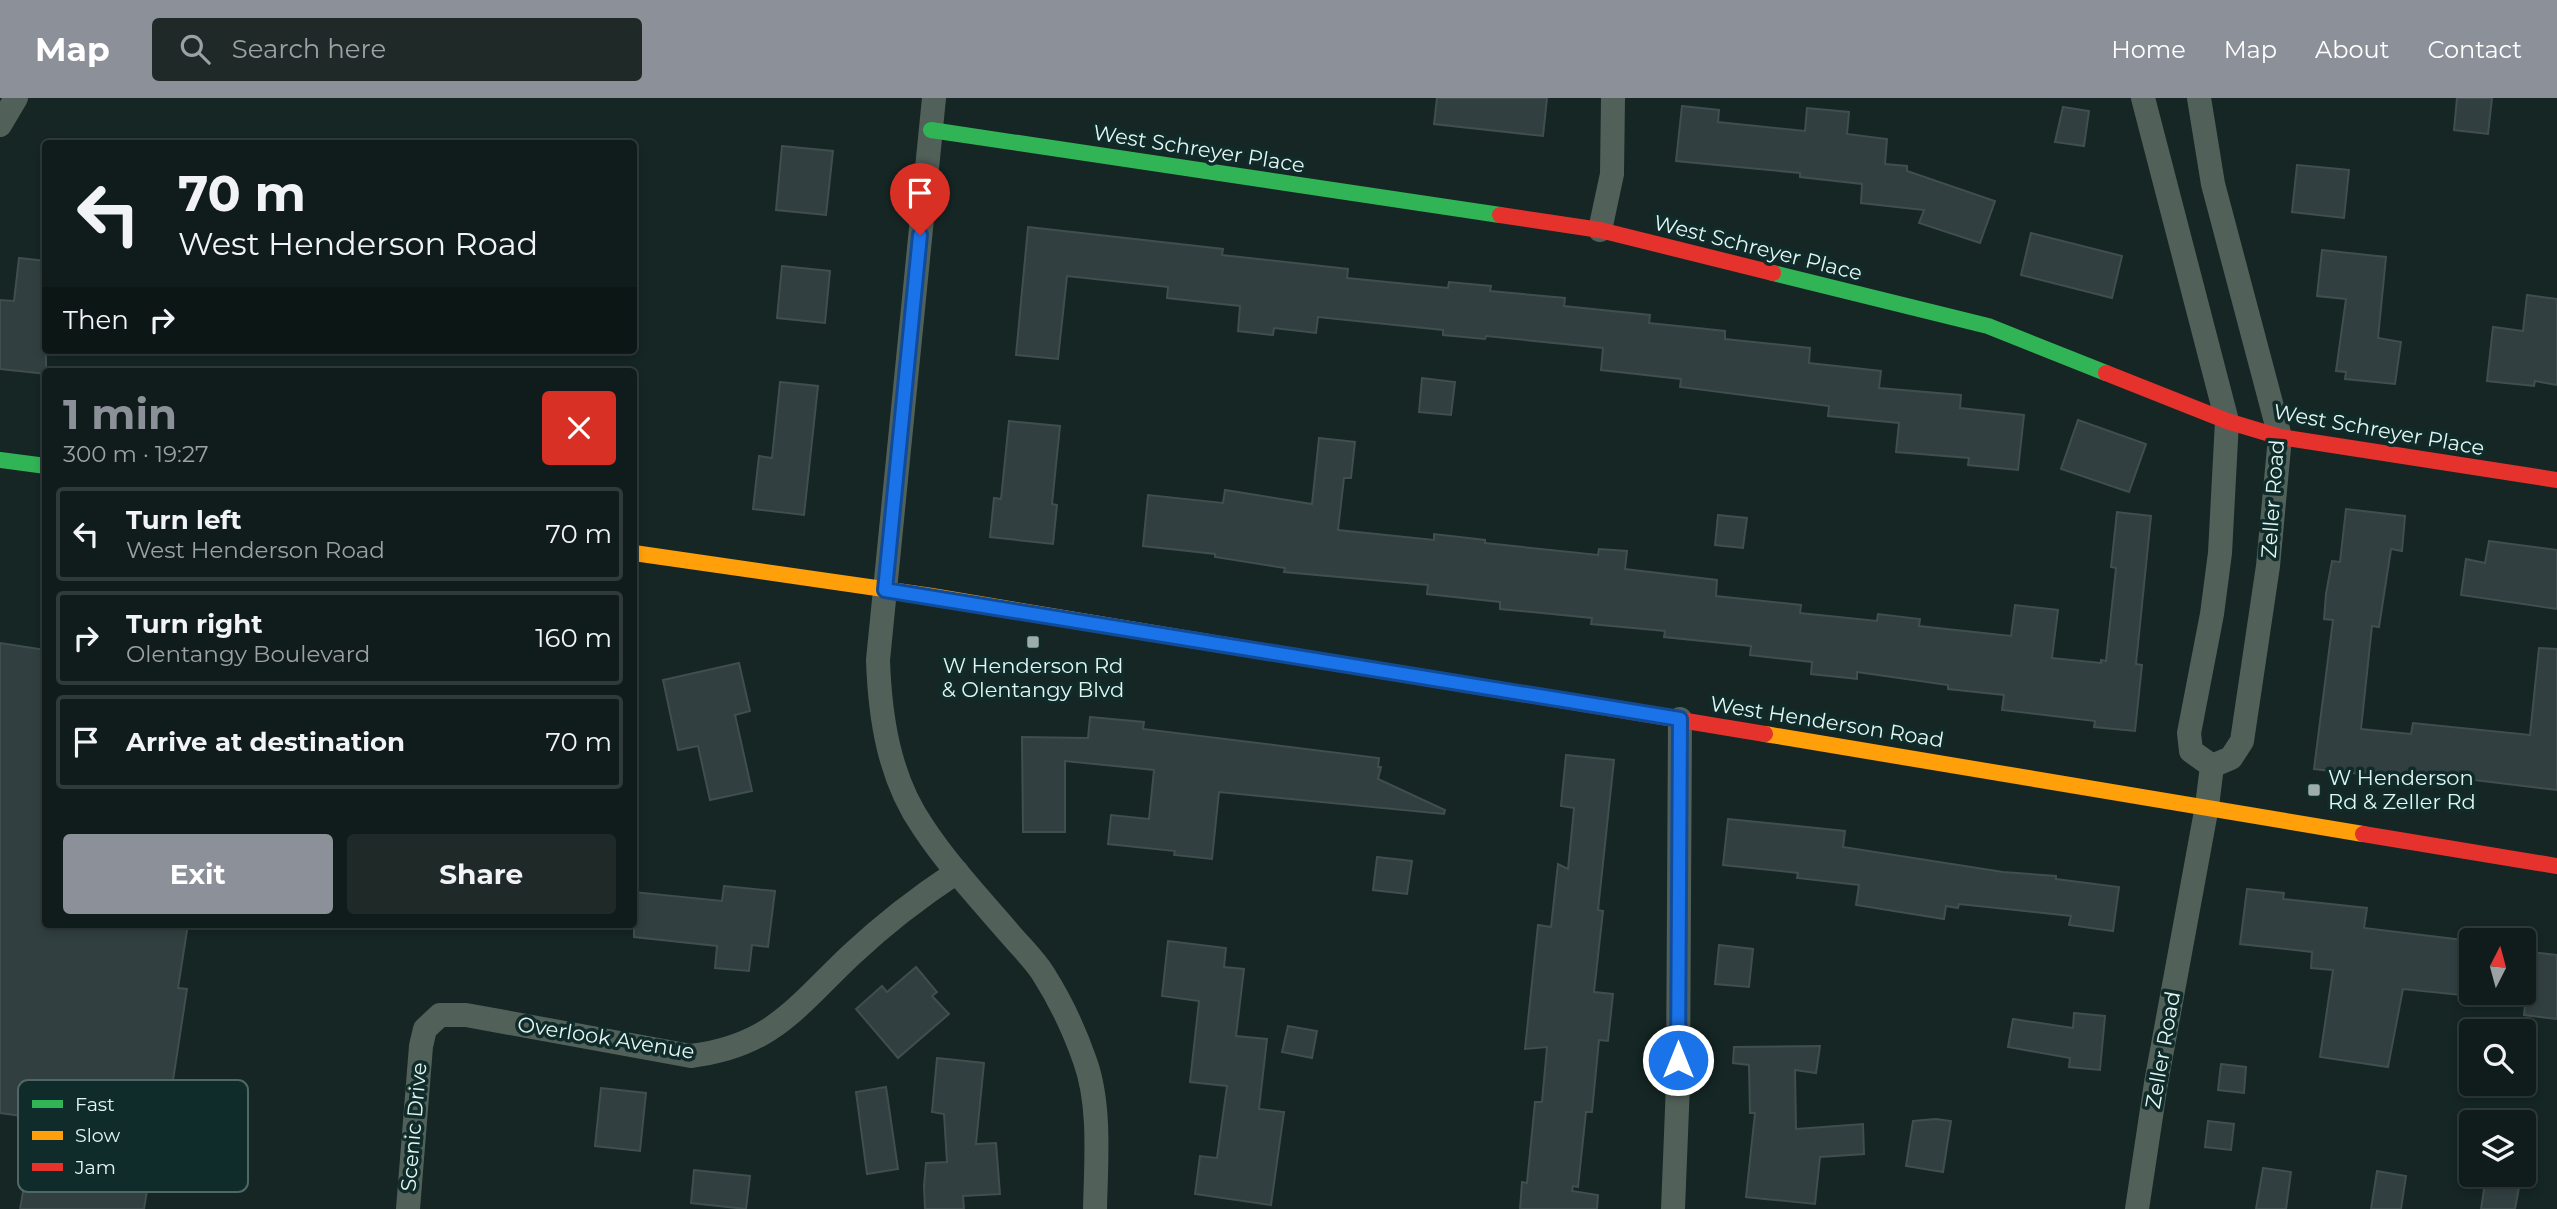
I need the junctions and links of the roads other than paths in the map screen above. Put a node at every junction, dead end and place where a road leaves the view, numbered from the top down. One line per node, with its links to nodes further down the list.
1 (16, 98): 6 (street)
2 (934, 98): 7 (street)
3 (1613, 98): 8 (street)
4 (2143, 98): 9 (street)
5 (2199, 98): 10 (street, Zeller Road)
6 (0, 125)
7 (931, 130): 8 (main road, West Schreyer Place); 15 (street)
8 (1600, 230): 9 (main road, West Schreyer Place)
9 (2227, 421): 10 (main road, West Schreyer Place); 17 (street)
10 (2280, 437): 13 (main road, West Schreyer Place); 17 (street, Zeller Road)
11 (0, 460): 12 (main road)
12 (42, 465)
13 (2557, 480)
14 (637, 553): 15 (main road, West Henderson Road)
15 (885, 590): 16 (main road, West Henderson Road); 20 (street)
16 (1680, 719): 18 (main road, West Henderson Road); 24 (street)
17 (2212, 766): 18 (street, Zeller Road)
18 (2207, 806): 19 (main road, West Henderson Road); 25 (street, Zeller Road)
19 (2557, 866)
20 (957, 872): 21 (street, Overlook Avenue); 23 (street)
21 (421, 1045): 22 (street, Scenic Drive)
22 (408, 1209)
23 (1095, 1209)
24 (1673, 1209)
25 (2137, 1209)

